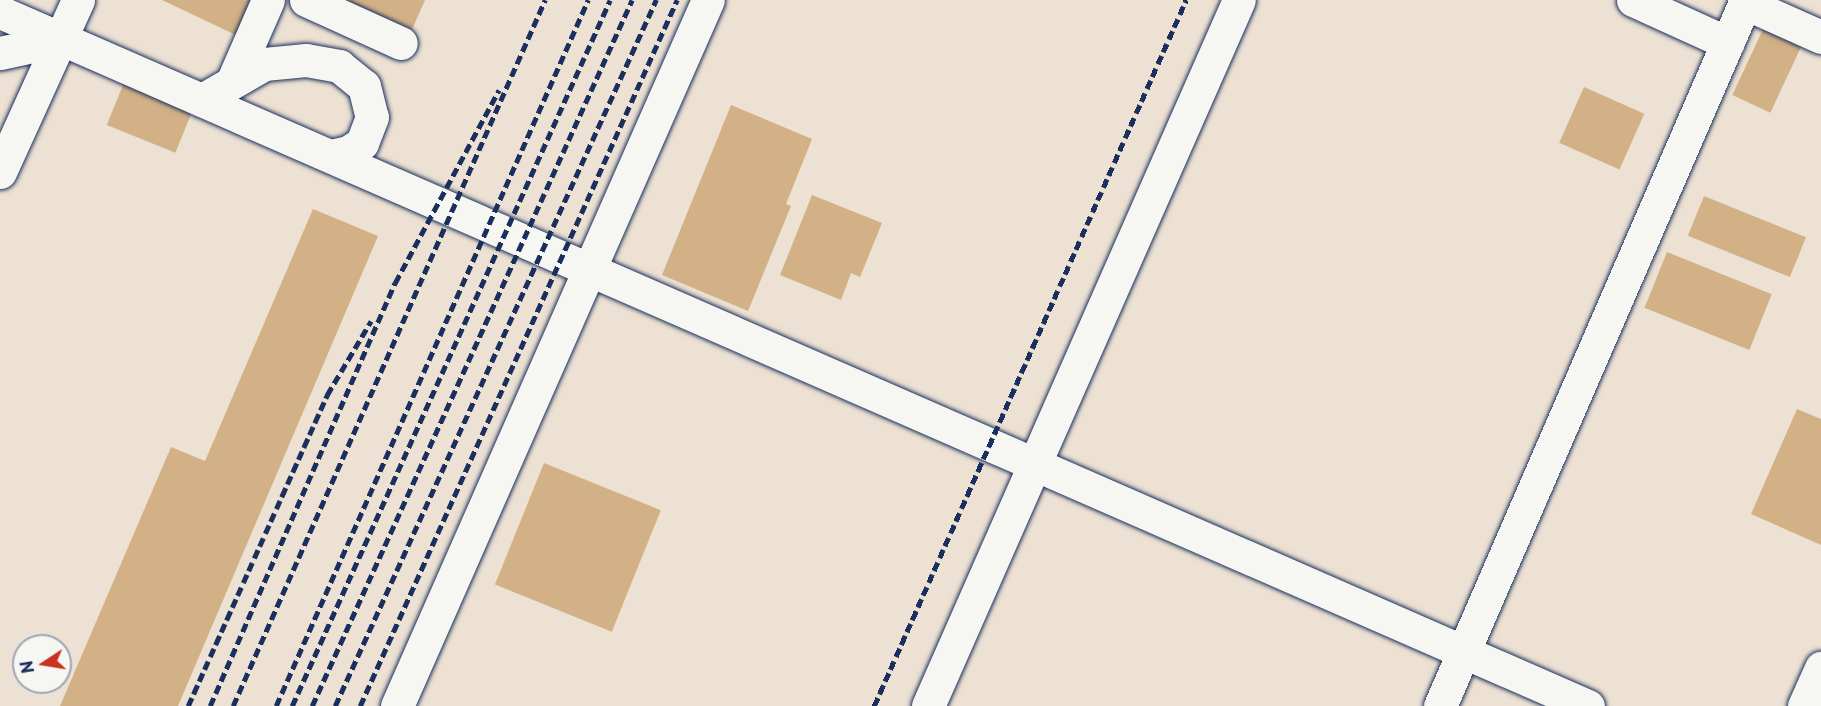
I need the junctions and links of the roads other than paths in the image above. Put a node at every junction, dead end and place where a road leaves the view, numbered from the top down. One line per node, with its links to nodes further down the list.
1 (78, 0): 10 (lane)
2 (268, 0): 14 (lane)
3 (306, 0): 11 (lane)
4 (708, 0): 18 (lane)
5 (1239, 0): 19 (lane)
6 (1633, 0): 12 (lane)
7 (1746, 2): 9 (lane); 12 (lane)
8 (0, 12): 10 (lane)
9 (1821, 37)
10 (60, 40): 13 (lane); 15 (lane); 17 (lane)
11 (401, 43)
12 (1728, 43): 20 (lane)
13 (0, 53)
14 (233, 80): 15 (lane); 16 (lane)
15 (202, 100): 16 (lane)
16 (330, 156): 18 (lane)
17 (0, 172)
18 (590, 269): 19 (lane); 22 (lane)
19 (1035, 464): 20 (lane); 23 (lane)
20 (1464, 651): 24 (lane); 25 (lane)
21 (1821, 668): 26 (lane)
22 (397, 706)
23 (928, 706)
24 (1440, 706)
25 (1588, 706)
26 (1804, 706)

